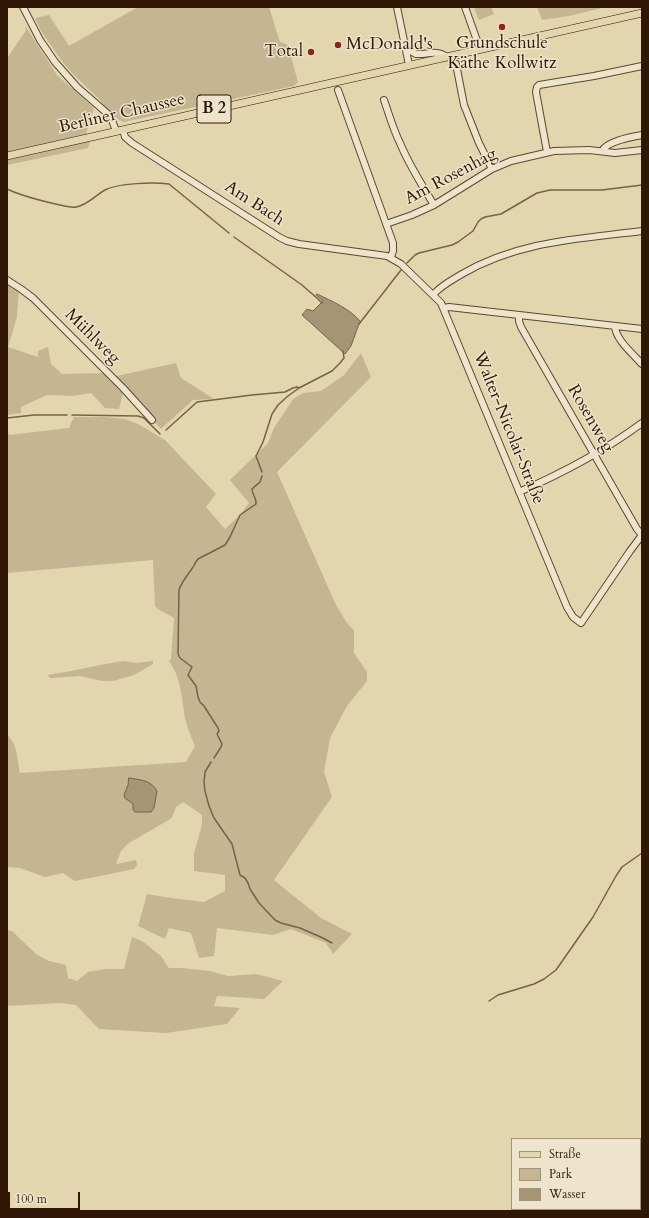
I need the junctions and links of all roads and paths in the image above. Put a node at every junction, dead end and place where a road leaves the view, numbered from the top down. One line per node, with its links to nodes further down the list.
1 (23, 7): 13 (street, Am Bach)
2 (397, 7): 5 (street)
3 (465, 7): 6 (street)
4 (642, 13): 6 (main road, Berliner Chaussee / B 2)
5 (406, 48): 7 (street); 9 (street)
6 (480, 49): 7 (main road, Berliner Chaussee / B 2)
7 (447, 57): 9 (main road, Berliner Chaussee / B 2)
8 (456, 64): 19 (street)
9 (409, 65): 13 (main road, Berliner Chaussee / B 2)
10 (642, 66): 17 (street)
11 (338, 90): 21 (street)
12 (384, 100): 20 (street)
13 (119, 131): 18 (main road, Berliner Chaussee / B 2); 23 (street, Am Bach)
14 (642, 135): 16 (street)
15 (642, 150): 16 (street, Am Rosenhag)
16 (602, 151): 17 (street, Am Rosenhag)
17 (547, 152): 19 (street, Am Rosenhag)
18 (7, 156)
19 (492, 169): 20 (street, Am Rosenhag)
20 (434, 205): 21 (street, Am Rosenhag)
21 (386, 224): 23 (street)
22 (642, 231): 25 (street)
23 (391, 257): 25 (street, Walter-Nicolai-Straße)
24 (7, 280): 31 (street, Mühlweg)
25 (433, 295): 26 (street, Walter-Nicolai-Straße)
26 (444, 308): 27 (street); 34 (street, Walter-Nicolai-Straße)
27 (519, 315): 28 (street); 33 (street, Rosenweg)
28 (615, 326): 29 (street); 30 (street)
29 (642, 329)
30 (642, 364)
31 (152, 420)
32 (642, 423): 33 (street)
33 (594, 455): 34 (street); 35 (street, Rosenweg)
34 (519, 492): 35 (street, Walter-Nicolai-Straße)
35 (642, 535)

